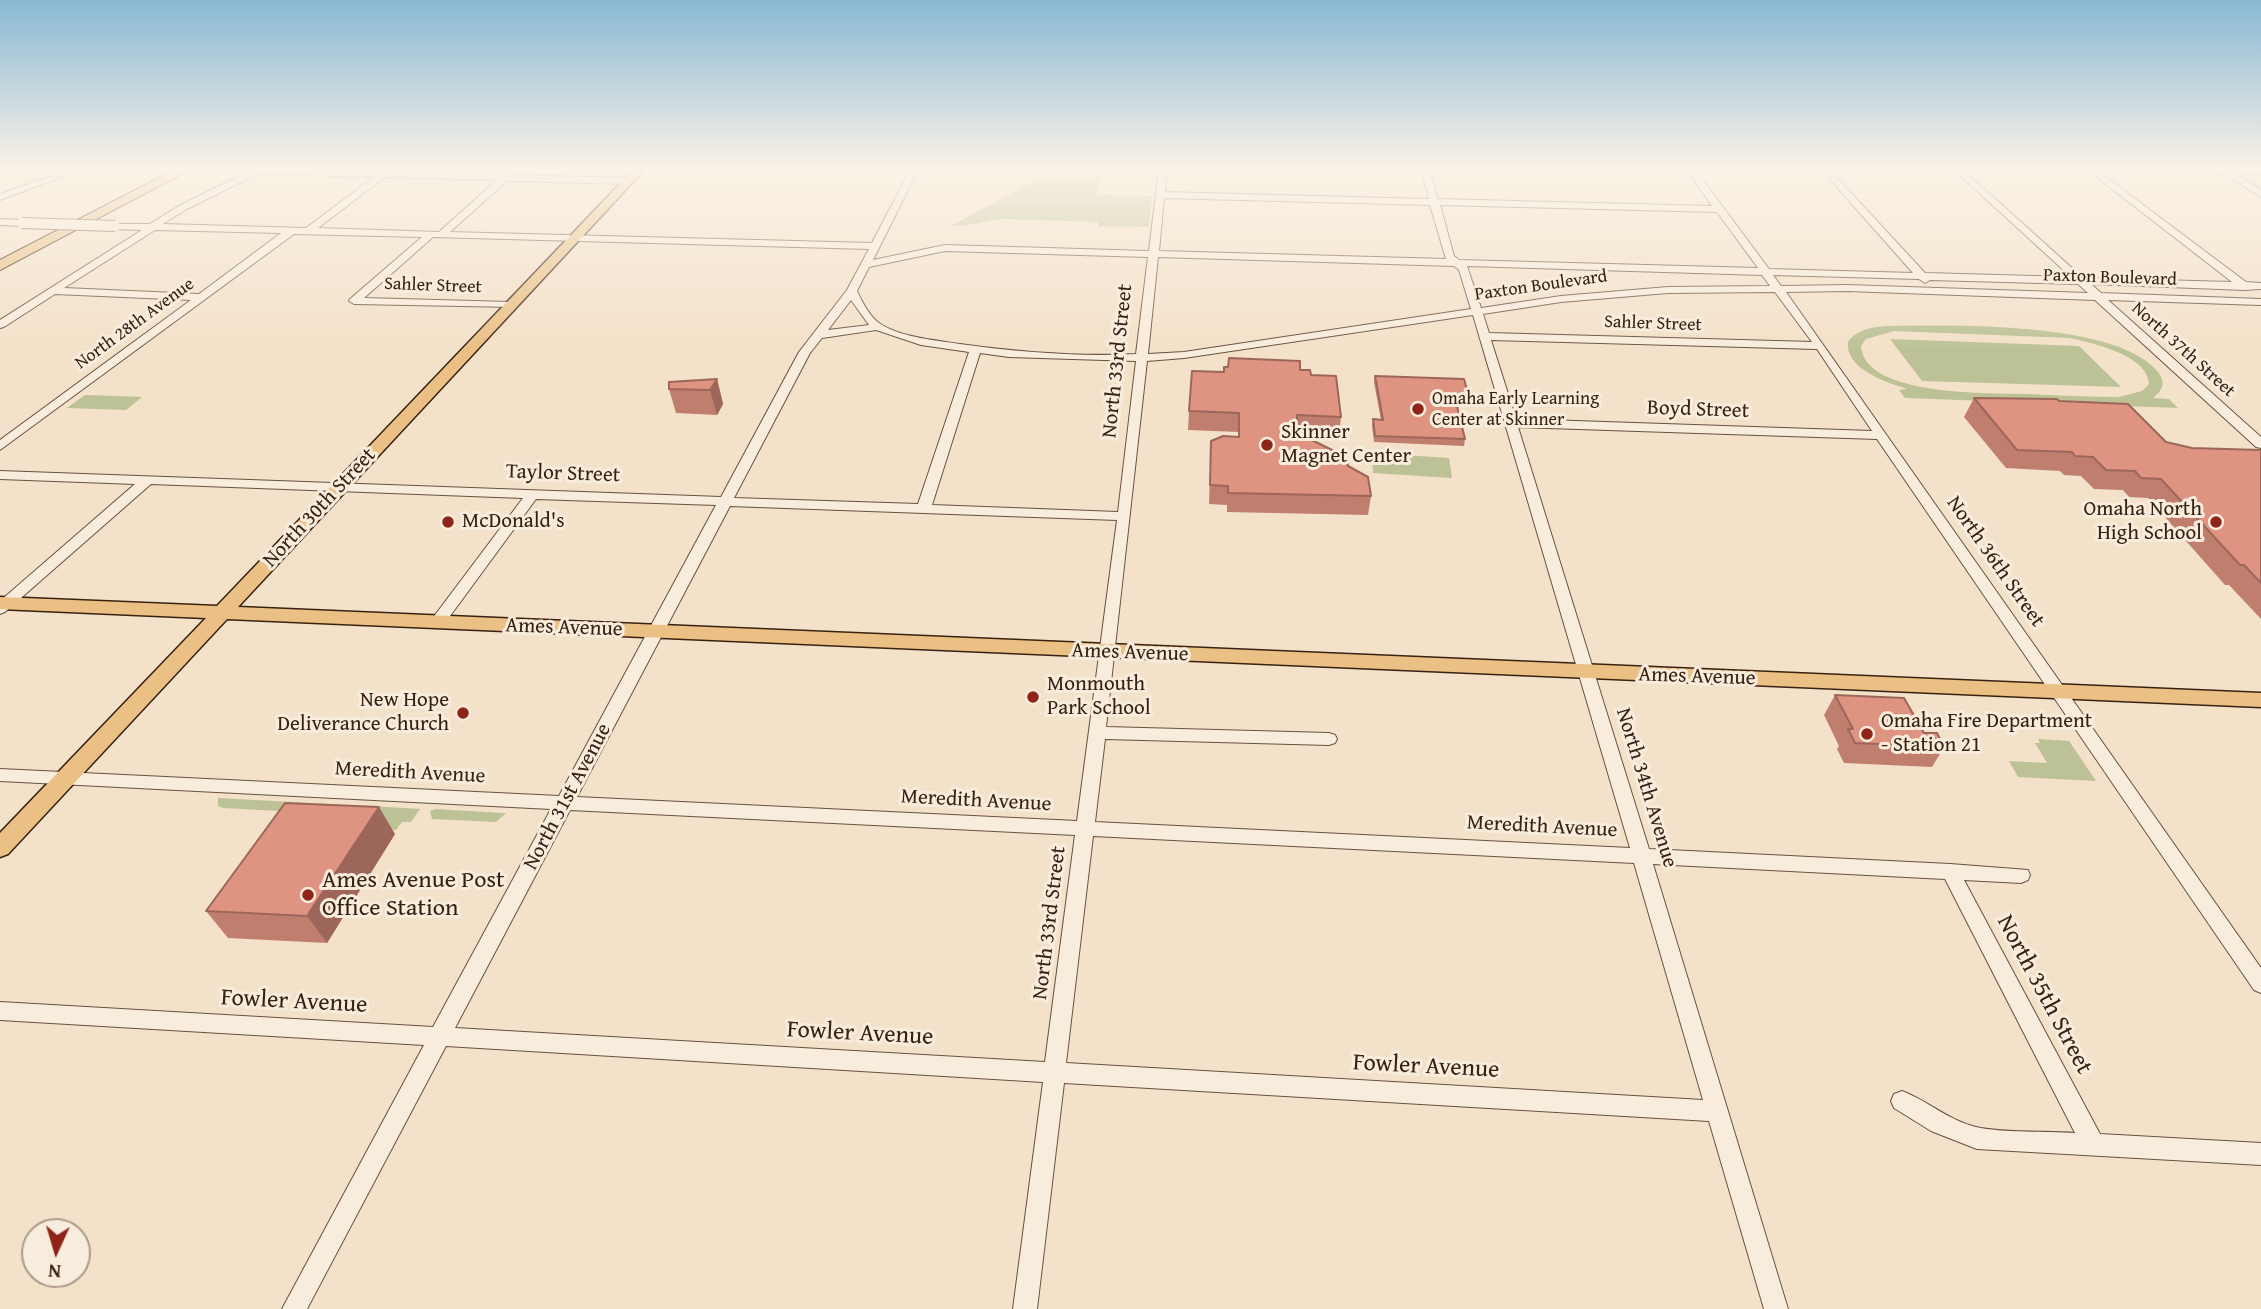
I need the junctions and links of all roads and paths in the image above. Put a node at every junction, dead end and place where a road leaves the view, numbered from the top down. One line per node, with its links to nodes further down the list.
1 (44, 229): 20 (highway)
2 (72, 229): 24 (highway)
3 (150, 229): 33 (street)
4 (225, 229): 15 (street)
5 (311, 229): 16 (street)
6 (442, 229): 17 (street)
7 (582, 229): 18 (main road, North 30th Street)
8 (883, 229): 19 (street, North 31st Avenue)
9 (1156, 229): 21 (street, North 33rd Street)
10 (1441, 229): 22 (street, North 34th Avenue)
11 (1733, 229): 25 (street, North 36th Street)
12 (1880, 229): 26 (street)
13 (2024, 229): 27 (street, North 37th Street)
14 (2170, 229): 28 (street)
15 (291, 231): 16 (street); 35 (street, North 28th Avenue)
16 (308, 231): 17 (street)
17 (436, 234): 18 (street); 37 (street, Sahler Street)
18 (574, 238): 19 (street); 37 (main road, North 30th Street)
19 (874, 246): 23 (street, North 31st Avenue)
20 (0, 251)
21 (1153, 254): 22 (street); 23 (street); 45 (street, North 33rd Street)
22 (1456, 262): 25 (street); 38 (street, North 34th Avenue)
23 (865, 265): 31 (street, North 31st Avenue)
24 (0, 269)
25 (1763, 271): 26 (street); 30 (street, North 36th Street)
26 (1921, 275): 27 (street); 32 (street)
27 (2081, 281): 28 (street); 34 (street, North 37th Street)
28 (2244, 286): 29 (street); 36 (street)
29 (2261, 286)
30 (1778, 288): 32 (street, Paxton Boulevard); 38 (street, Paxton Boulevard); 43 (street, North 36th Street)
31 (852, 290): 40 (street); 41 (street, North 31st Avenue)
32 (1934, 290): 34 (street, Paxton Boulevard)
33 (52, 291): 35 (street); 39 (street)
34 (2097, 295): 36 (street, Paxton Boulevard); 48 (street, North 37th Street)
35 (201, 297): 49 (street, North 28th Avenue)
36 (2261, 300)
37 (510, 305): 52 (main road, North 30th Street)
38 (1478, 312): 42 (street, North 34th Avenue); 45 (street, Paxton Boulevard)
39 (0, 325)
40 (877, 327): 41 (street); 44 (street, Paxton Boulevard)
41 (816, 335): 54 (street, North 31st Avenue)
42 (1485, 336): 43 (street, Sahler Street); 46 (street, North 34th Avenue)
43 (1820, 346): 47 (street, North 36th Street)
44 (975, 351): 45 (street, Paxton Boulevard); 55 (street)
45 (1142, 359): 56 (street, North 33rd Street)
46 (1512, 423): 47 (street, Boyd Street); 62 (street, North 34th Avenue)
47 (1882, 435): 63 (street, North 36th Street)
48 (2261, 444)
49 (0, 446)
50 (0, 475): 51 (street, Taylor Street)
51 (149, 480): 52 (street, Taylor Street); 57 (street)
52 (340, 487): 53 (street, Taylor Street); 58 (main road, North 30th Street)
53 (533, 494): 54 (street, Taylor Street); 59 (street)
54 (726, 501): 55 (street, Taylor Street); 60 (street, North 31st Avenue)
55 (924, 508): 56 (street, Taylor Street)
56 (1124, 516): 61 (street, North 33rd Street)
57 (2, 605): 58 (main road, Ames Avenue)
58 (221, 613): 59 (main road, Ames Avenue); 68 (main road, North 30th Street)
59 (437, 623): 60 (main road, Ames Avenue)
60 (656, 632): 61 (main road, Ames Avenue); 69 (street, North 31st Avenue)
61 (1106, 652): 62 (main road, Ames Avenue); 65 (street, North 33rd Street)
62 (1586, 673): 63 (main road, Ames Avenue); 72 (street, North 34th Avenue)
63 (2060, 691): 64 (main road, Ames Avenue); 75 (street, North 36th Street)
64 (2261, 701)
65 (1096, 733): 66 (street); 70 (street, North 33rd Street)
66 (1329, 739)
67 (0, 775): 68 (street, Meredith Avenue)
68 (66, 779): 69 (street, Meredith Avenue); 71 (main road, North 30th Street)
69 (564, 803): 70 (street, Meredith Avenue); 77 (street, North 31st Avenue)
70 (1084, 829): 72 (street, Meredith Avenue); 78 (street, North 33rd Street)
71 (0, 848)
72 (1642, 855): 73 (street, Meredith Avenue); 80 (street, North 34th Avenue)
73 (1950, 870): 74 (street, Meredith Avenue); 81 (street, North 35th Street)
74 (2021, 875)
75 (2261, 984)
76 (0, 1011): 77 (street, Fowler Avenue)
77 (441, 1037): 78 (street, Fowler Avenue); 83 (street, North 31st Avenue)
78 (1055, 1072): 80 (street, Fowler Avenue); 84 (street, North 33rd Street)
79 (1902, 1101): 81 (street)
80 (1717, 1111): 85 (street, North 34th Avenue)
81 (2093, 1144): 82 (street)
82 (2261, 1154)
83 (294, 1309)
84 (1025, 1309)
85 (1776, 1309)

